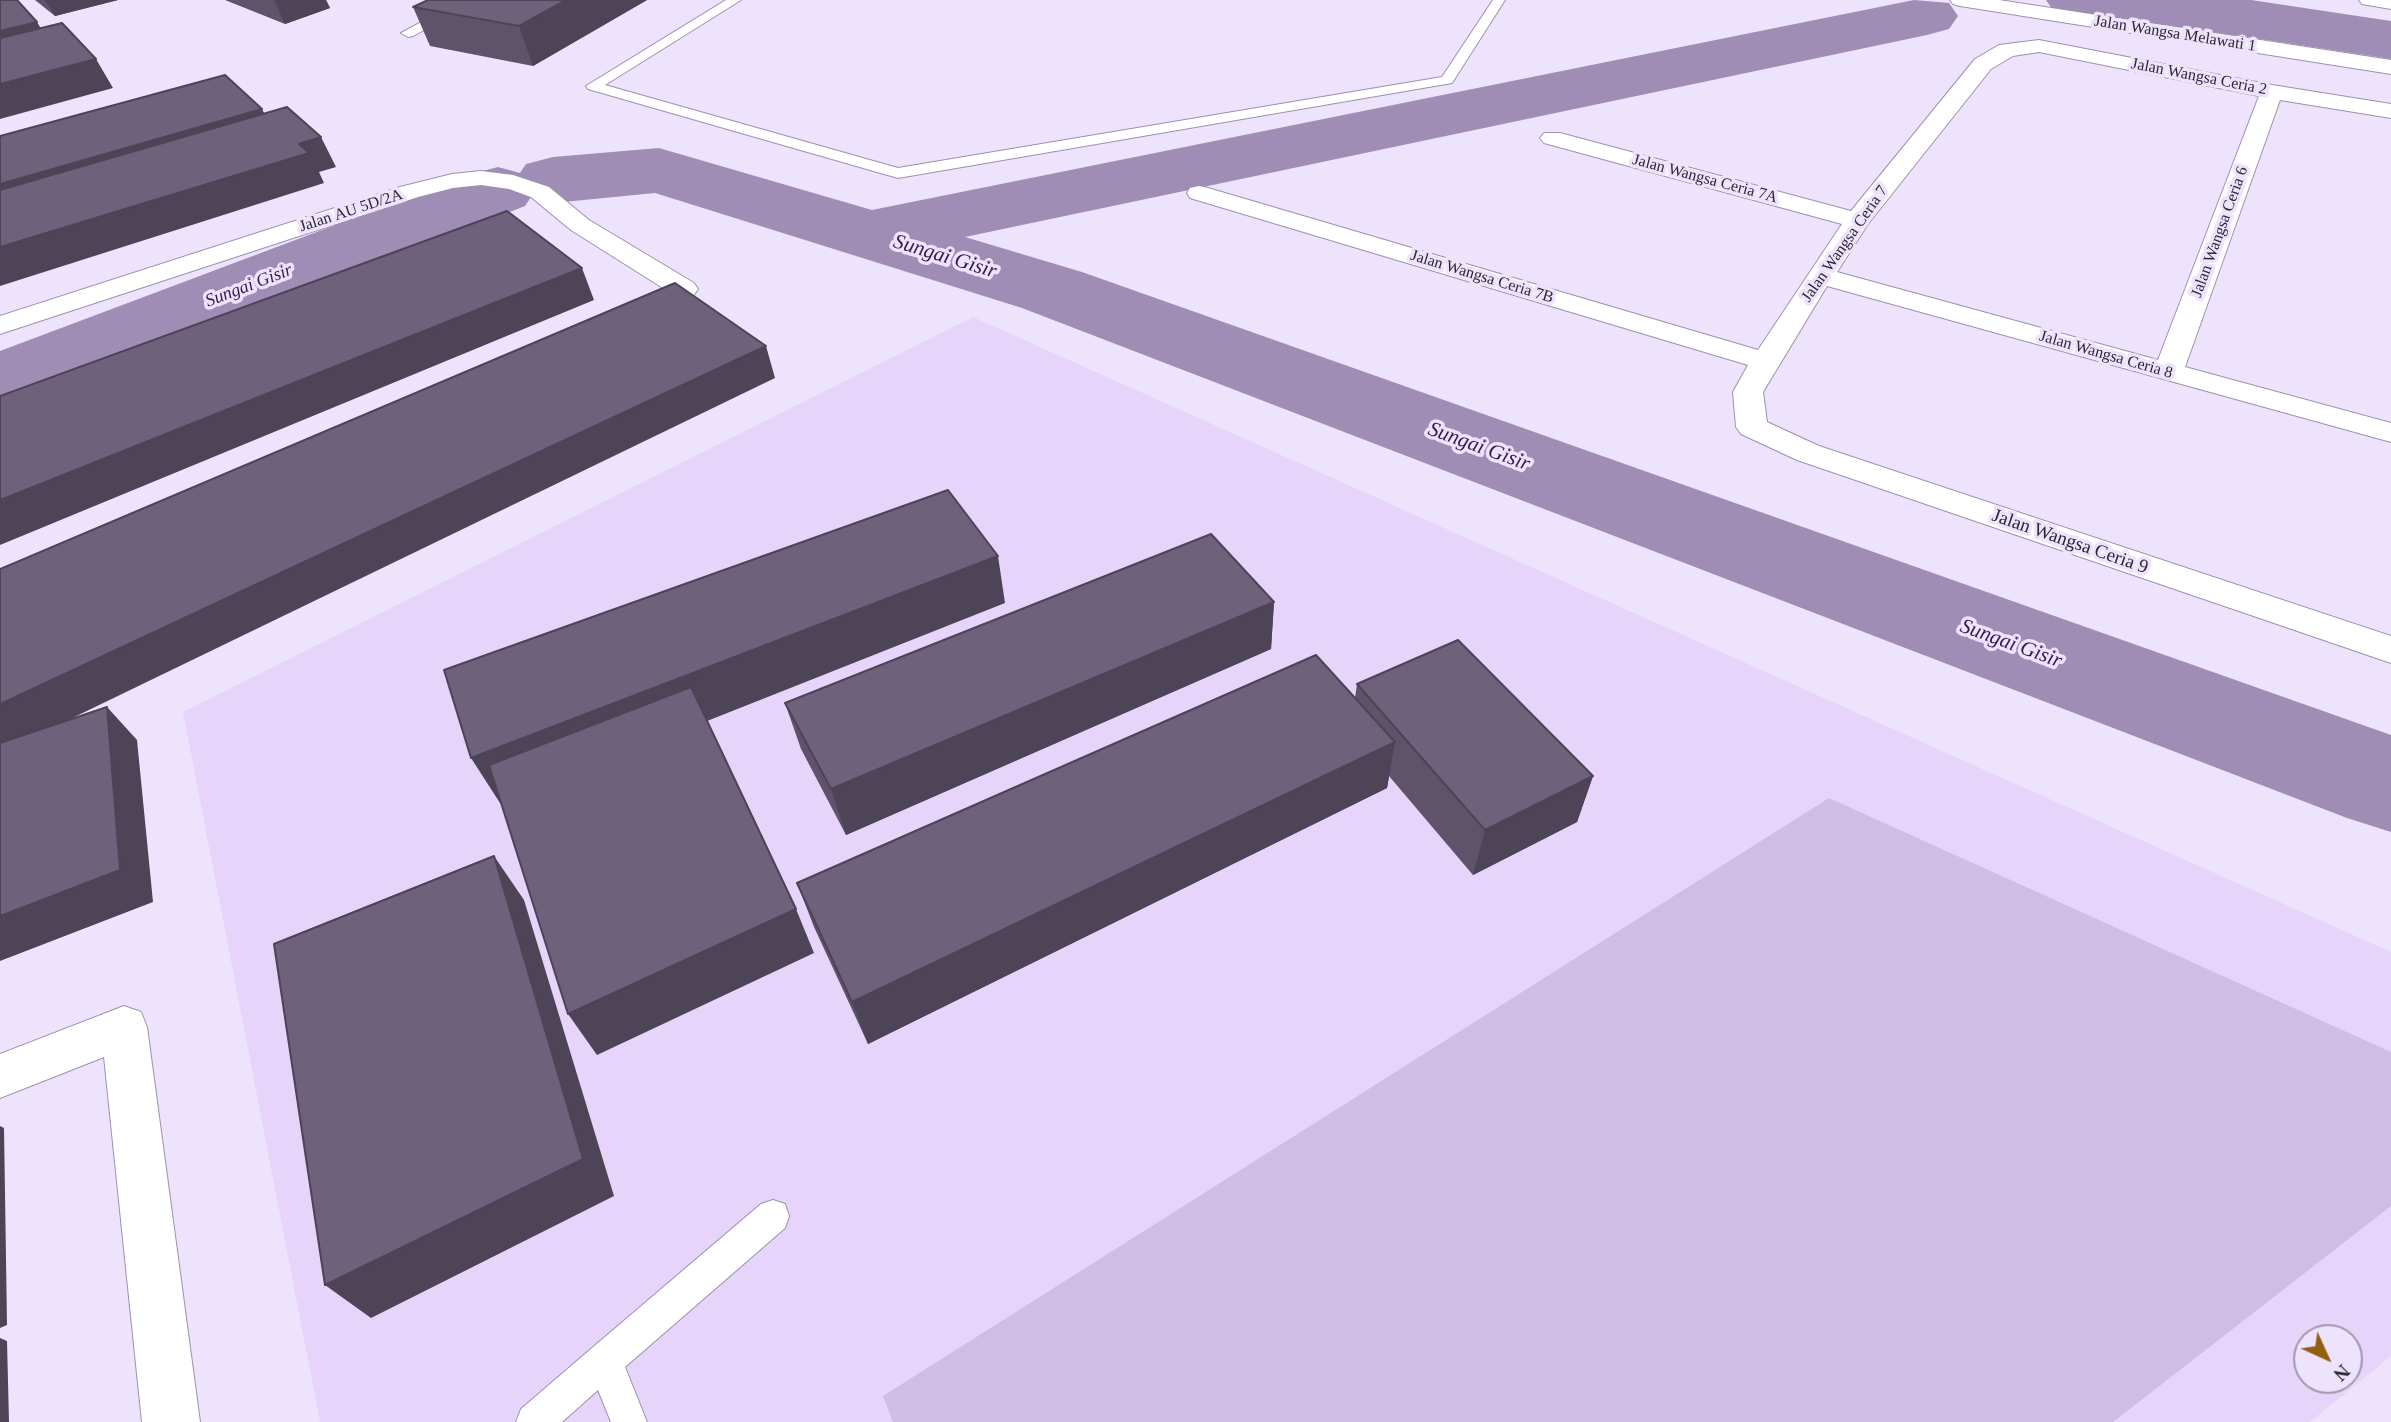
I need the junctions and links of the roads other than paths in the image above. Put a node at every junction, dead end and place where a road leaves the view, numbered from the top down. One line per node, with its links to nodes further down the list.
1 (472, 0): 7 (lane)
2 (735, 0): 3 (lane)
3 (1499, 0)
4 (1960, 0): 9 (street, Jalan Wangsa Melawati 1)
5 (2369, 0): 6 (street)
6 (2391, 3)
7 (408, 33)
8 (2007, 50): 10 (street, Jalan Wangsa Ceria 2); 14 (street, Jalan Wangsa Ceria 7)
9 (2391, 67)
10 (2272, 92): 11 (street, Jalan Wangsa Ceria 2); 19 (street, Jalan Wangsa Ceria 6)
11 (2391, 111)
12 (1552, 138): 14 (street, Jalan Wangsa Ceria 7A)
13 (1199, 193): 18 (street, Jalan Wangsa Ceria 7B)
14 (1857, 220): 15 (street, Jalan Wangsa Ceria 7)
15 (1821, 276): 18 (street, Jalan Wangsa Ceria 7); 19 (street, Jalan Wangsa Ceria 8)
16 (646, 305): 17 (street, Jalan AU 5D/2A)
17 (0, 325)
18 (1765, 361): 20 (street, Jalan Wangsa Ceria 7)
19 (2168, 372): 21 (street, Jalan Wangsa Ceria 8)
20 (1752, 427): 22 (street, Jalan Wangsa Ceria 9)
21 (2391, 433)
22 (2391, 650)
23 (0, 1076): 26 (street)
24 (773, 1216): 25 (lane)
25 (604, 1360): 27 (lane); 28 (lane)
26 (171, 1422)
27 (534, 1422)
28 (629, 1422)

